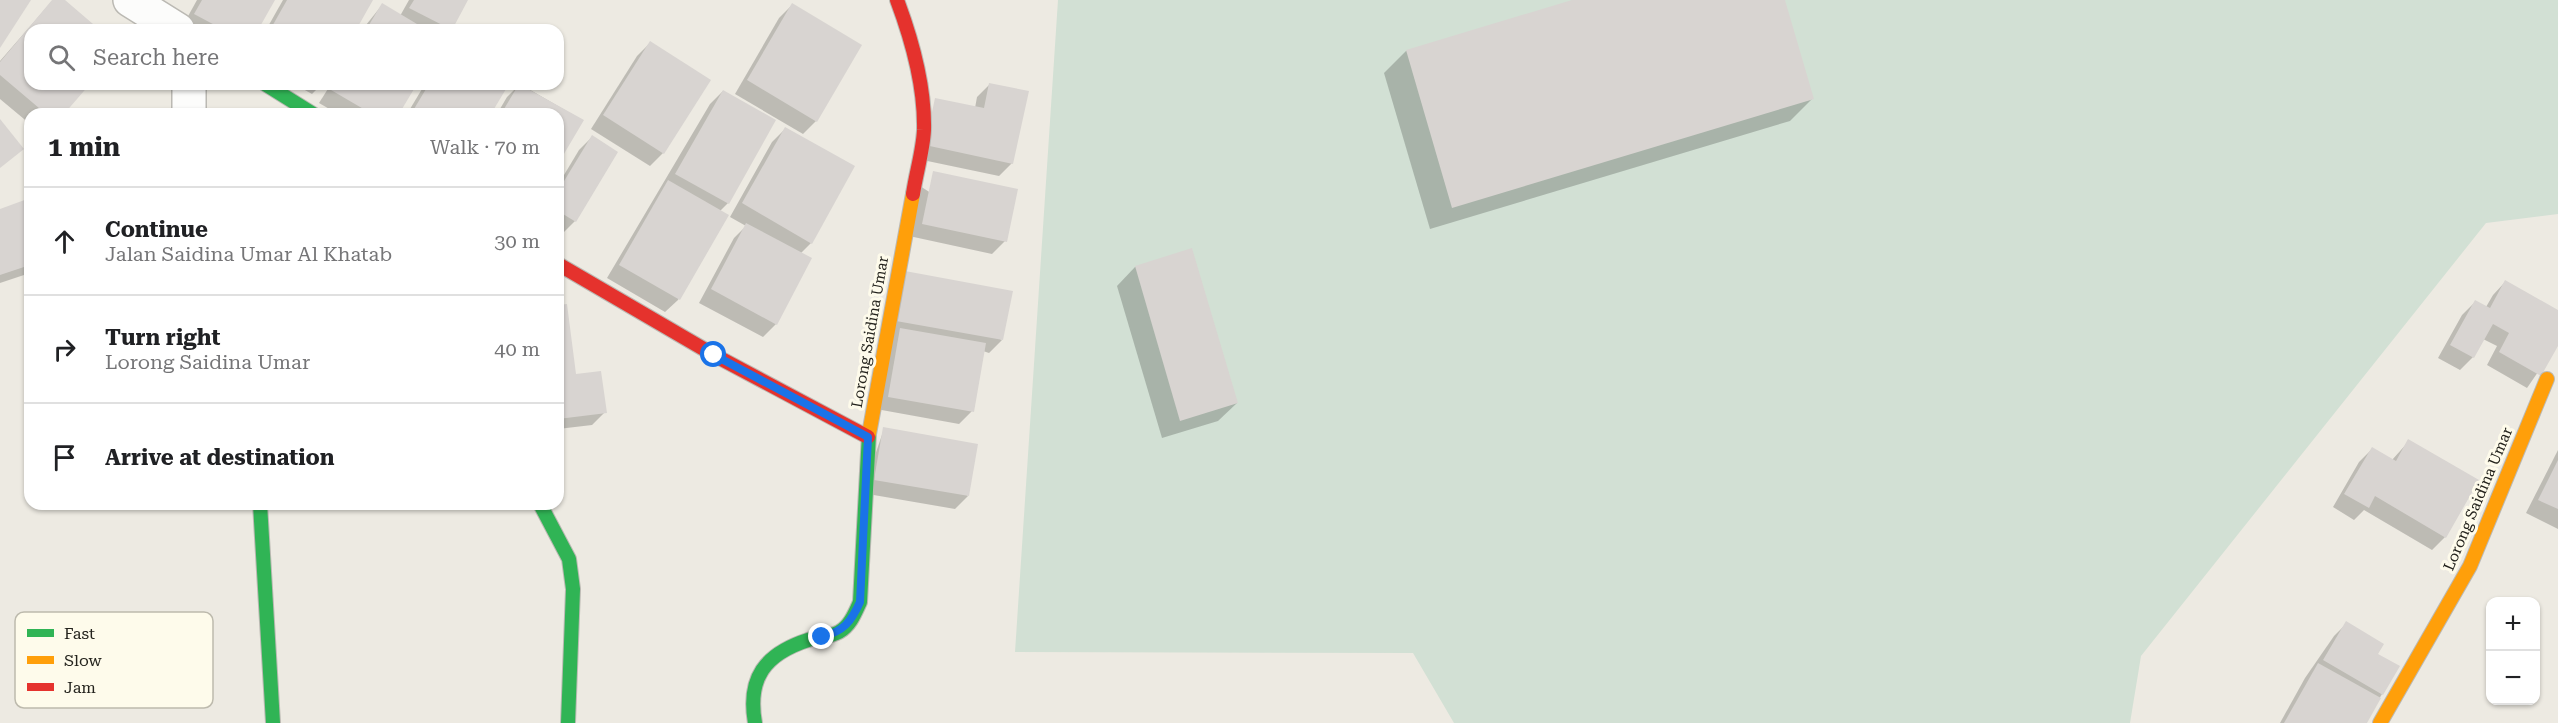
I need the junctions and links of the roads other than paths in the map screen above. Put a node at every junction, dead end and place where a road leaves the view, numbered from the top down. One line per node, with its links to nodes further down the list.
1 (130, 0): 3 (street)
2 (897, 0): 8 (street, Lorong Saidina Umar)
3 (168, 24)
4 (275, 90): 5 (street)
5 (303, 108)
6 (564, 268): 8 (street)
7 (2547, 379): 14 (street, Lorong Saidina Umar)
8 (868, 437): 13 (street, Lorong Saidina Umar)
9 (260, 510): 11 (street)
10 (543, 510): 12 (street)
11 (273, 723)
12 (568, 723)
13 (755, 723)
14 (2380, 723)

